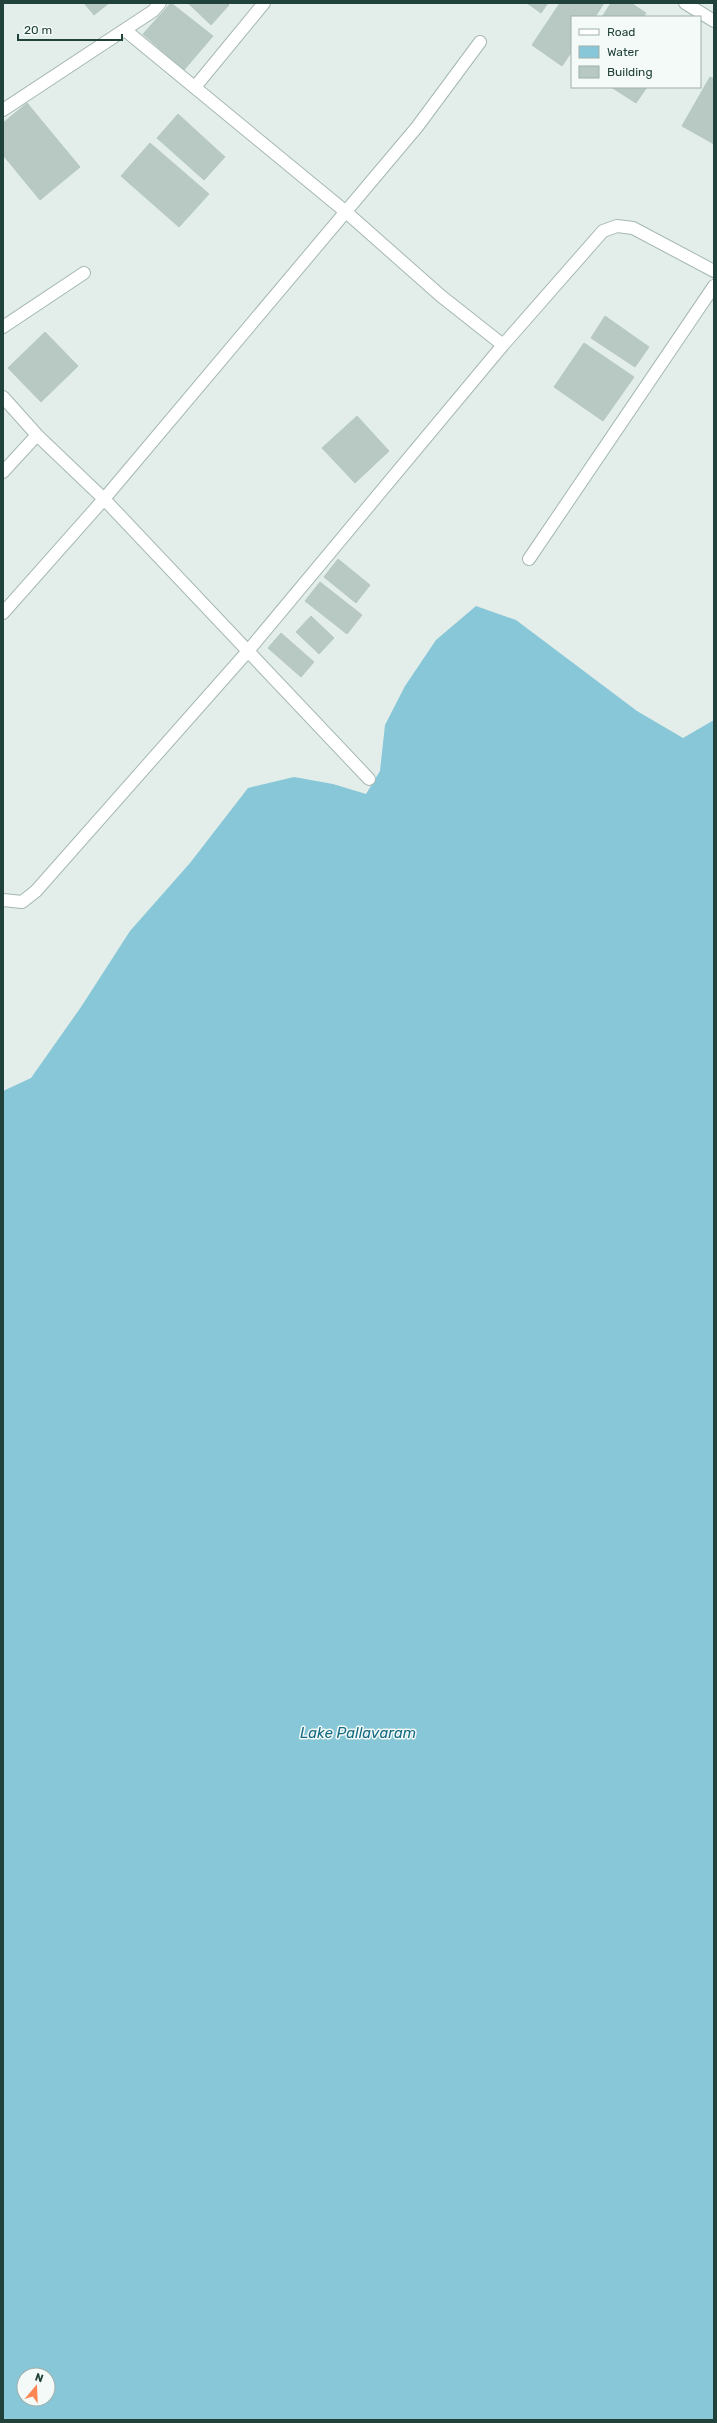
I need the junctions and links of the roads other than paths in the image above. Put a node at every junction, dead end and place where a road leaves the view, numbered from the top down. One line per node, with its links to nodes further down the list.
1 (160, 3): 5 (street)
2 (264, 3): 7 (street)
3 (685, 3): 4 (street)
4 (714, 21)
5 (125, 30): 7 (street); 8 (street)
6 (480, 42): 9 (street)
7 (195, 87): 9 (street)
8 (3, 110)
9 (346, 212): 14 (street); 18 (street)
10 (714, 271): 14 (street)
11 (84, 273): 13 (street)
12 (714, 286): 19 (street)
13 (3, 327)
14 (503, 345): 21 (street)
15 (3, 396): 16 (street)
16 (37, 435): 17 (street); 18 (street)
17 (3, 472)
18 (104, 499): 20 (street); 21 (street)
19 (529, 559)
20 (3, 613)
21 (248, 651): 22 (street); 23 (street)
22 (369, 779)
23 (3, 900)

